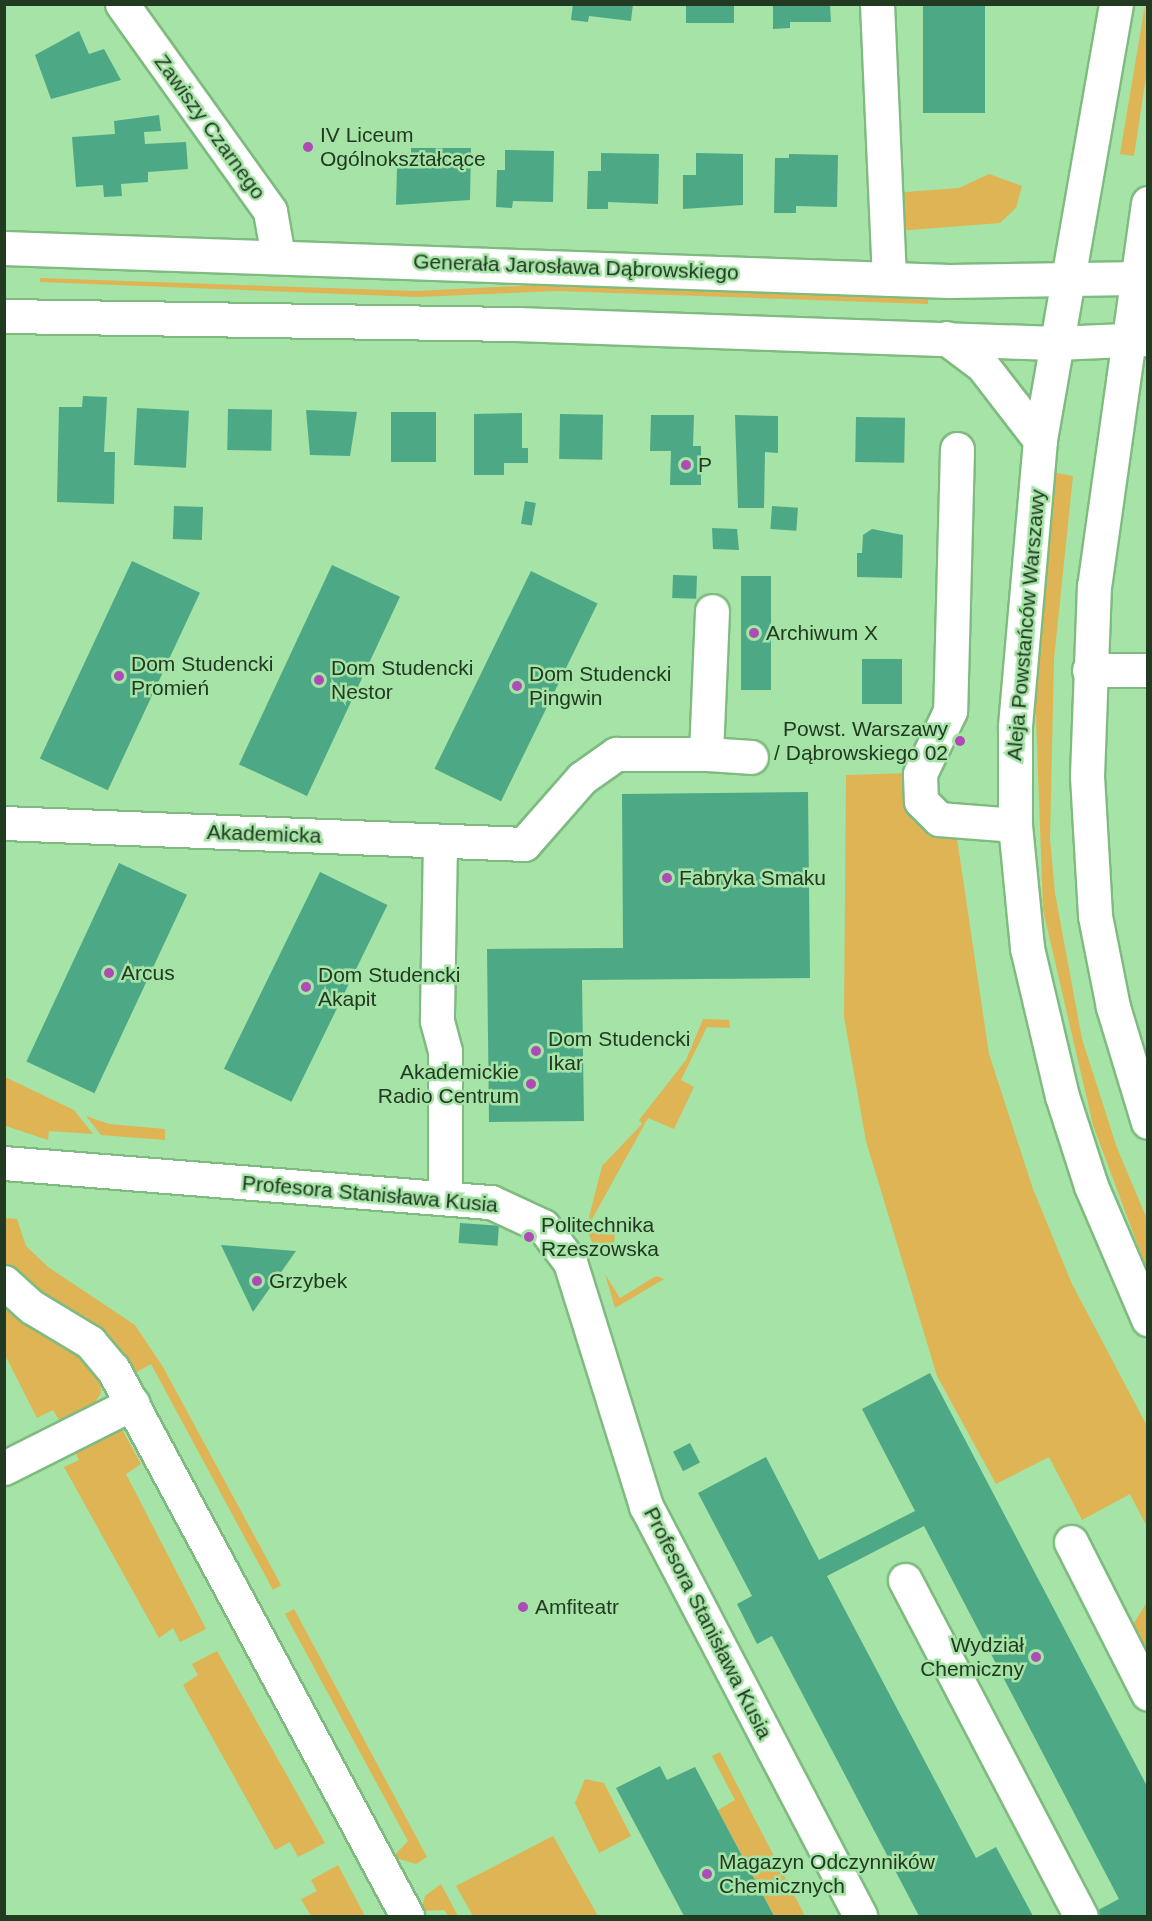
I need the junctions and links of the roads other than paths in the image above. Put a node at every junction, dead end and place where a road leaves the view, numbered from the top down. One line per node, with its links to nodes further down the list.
1 (122, 4): 6 (main road, Zawiszy Czarnego)
2 (877, 4): 8 (main road)
3 (1116, 4): 9 (main road, Aleja Powstańców Warszawy)
4 (1148, 203): 7 (main road)
5 (4, 248): 6 (main road, Generała Jarosława Dąbrowskiego)
6 (278, 256): 8 (main road, Generała Jarosława Dąbrowskiego)
7 (1142, 278): 9 (main road, Generała Jarosława Dąbrowskiego); 12 (main road)
8 (889, 279): 9 (main road, Generała Jarosława Dąbrowskiego)
9 (1066, 280): 13 (main road, Aleja Powstańców Warszawy)
10 (4, 316): 11 (main road)
11 (946, 338): 13 (main road); 14 (main road)
12 (1137, 339): 13 (main road); 17 (main road)
13 (1056, 344): 14 (main road, Aleja Powstańców Warszawy)
14 (1040, 440): 22 (main road, Aleja Powstańców Warszawy)
15 (957, 448): 22 (main road)
16 (712, 611): 19 (main road)
17 (1089, 670): 18 (main road); 24 (main road)
18 (1148, 670)
19 (706, 754): 20 (main road); 23 (main road, Akademicka)
20 (751, 757)
21 (4, 823): 23 (main road, Akademicka)
22 (1016, 825): 28 (main road, Aleja Powstańców Warszawy)
23 (440, 841): 26 (main road)
24 (1148, 1122)
25 (4, 1164): 26 (main road, Profesora Stanisława Kusia)
26 (445, 1198): 35 (main road, Profesora Stanisława Kusia)
27 (4, 1282): 29 (main road)
28 (1148, 1319)
29 (133, 1403): 30 (main road); 34 (main road)
30 (4, 1468)
31 (1071, 1542): 33 (main road)
32 (905, 1580): 36 (main road)
33 (1148, 1694)
34 (407, 1917)
35 (860, 1917)
36 (1081, 1917)

